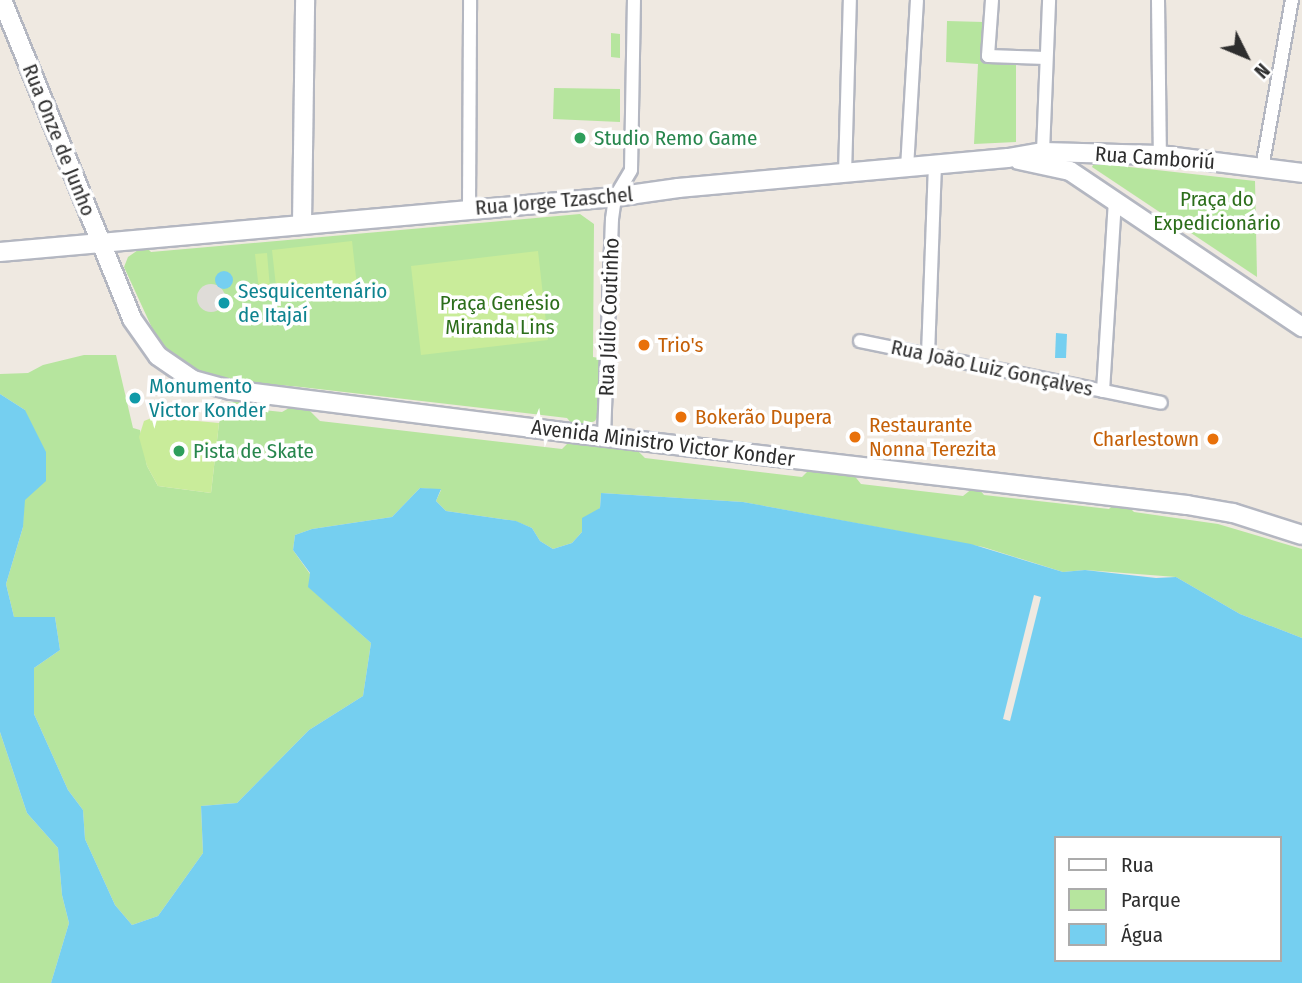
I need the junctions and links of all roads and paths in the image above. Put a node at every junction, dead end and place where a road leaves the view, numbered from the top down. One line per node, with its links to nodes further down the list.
1 (2, 0): 24 (main road, Rua Onze de Junho)
2 (305, 0): 23 (main road)
3 (470, 0): 22 (street)
4 (634, 0): 20 (street)
5 (850, 0): 19 (street)
6 (917, 0): 16 (street)
7 (992, 0): 11 (street)
8 (1048, 0): 11 (street)
9 (1158, 0): 13 (street)
10 (1292, 0): 17 (street)
11 (1046, 58): 12 (street)
12 (1043, 152): 13 (main road, Rua Camboriú); 14 (main road, Rua Camboriú)
13 (1160, 155): 17 (main road, Rua Camboriú)
14 (1008, 158): 15 (main road, Rua Jorge Tzaschel); 21 (main road)
15 (934, 166): 16 (main road, Rua Jorge Tzaschel); 28 (street)
16 (907, 168): 19 (main road, Rua Jorge Tzaschel)
17 (1262, 168): 18 (main road, Rua Camboriú)
18 (1302, 173)
19 (845, 174): 20 (main road, Rua Jorge Tzaschel)
20 (615, 197): 22 (main road, Rua Jorge Tzaschel); 31 (street, Rua Júlio Coutinho)
21 (1115, 201): 26 (main road); 29 (street, Rua João Luiz Gonçalves)
22 (469, 208): 23 (main road, Rua Jorge Tzaschel)
23 (302, 223): 24 (main road, Rua Jorge Tzaschel)
24 (100, 242): 25 (main road, Rua Jorge Tzaschel); 31 (main road, Avenida Ministro Victor Konder)
25 (0, 252)
26 (1302, 327)
27 (860, 341): 28 (street, Rua João Luiz Gonçalves)
28 (928, 355): 29 (street, Rua João Luiz Gonçalves)
29 (1103, 391): 30 (street)
30 (1161, 403)
31 (604, 437): 32 (main road, Avenida Ministro Victor Konder)
32 (1302, 535)

